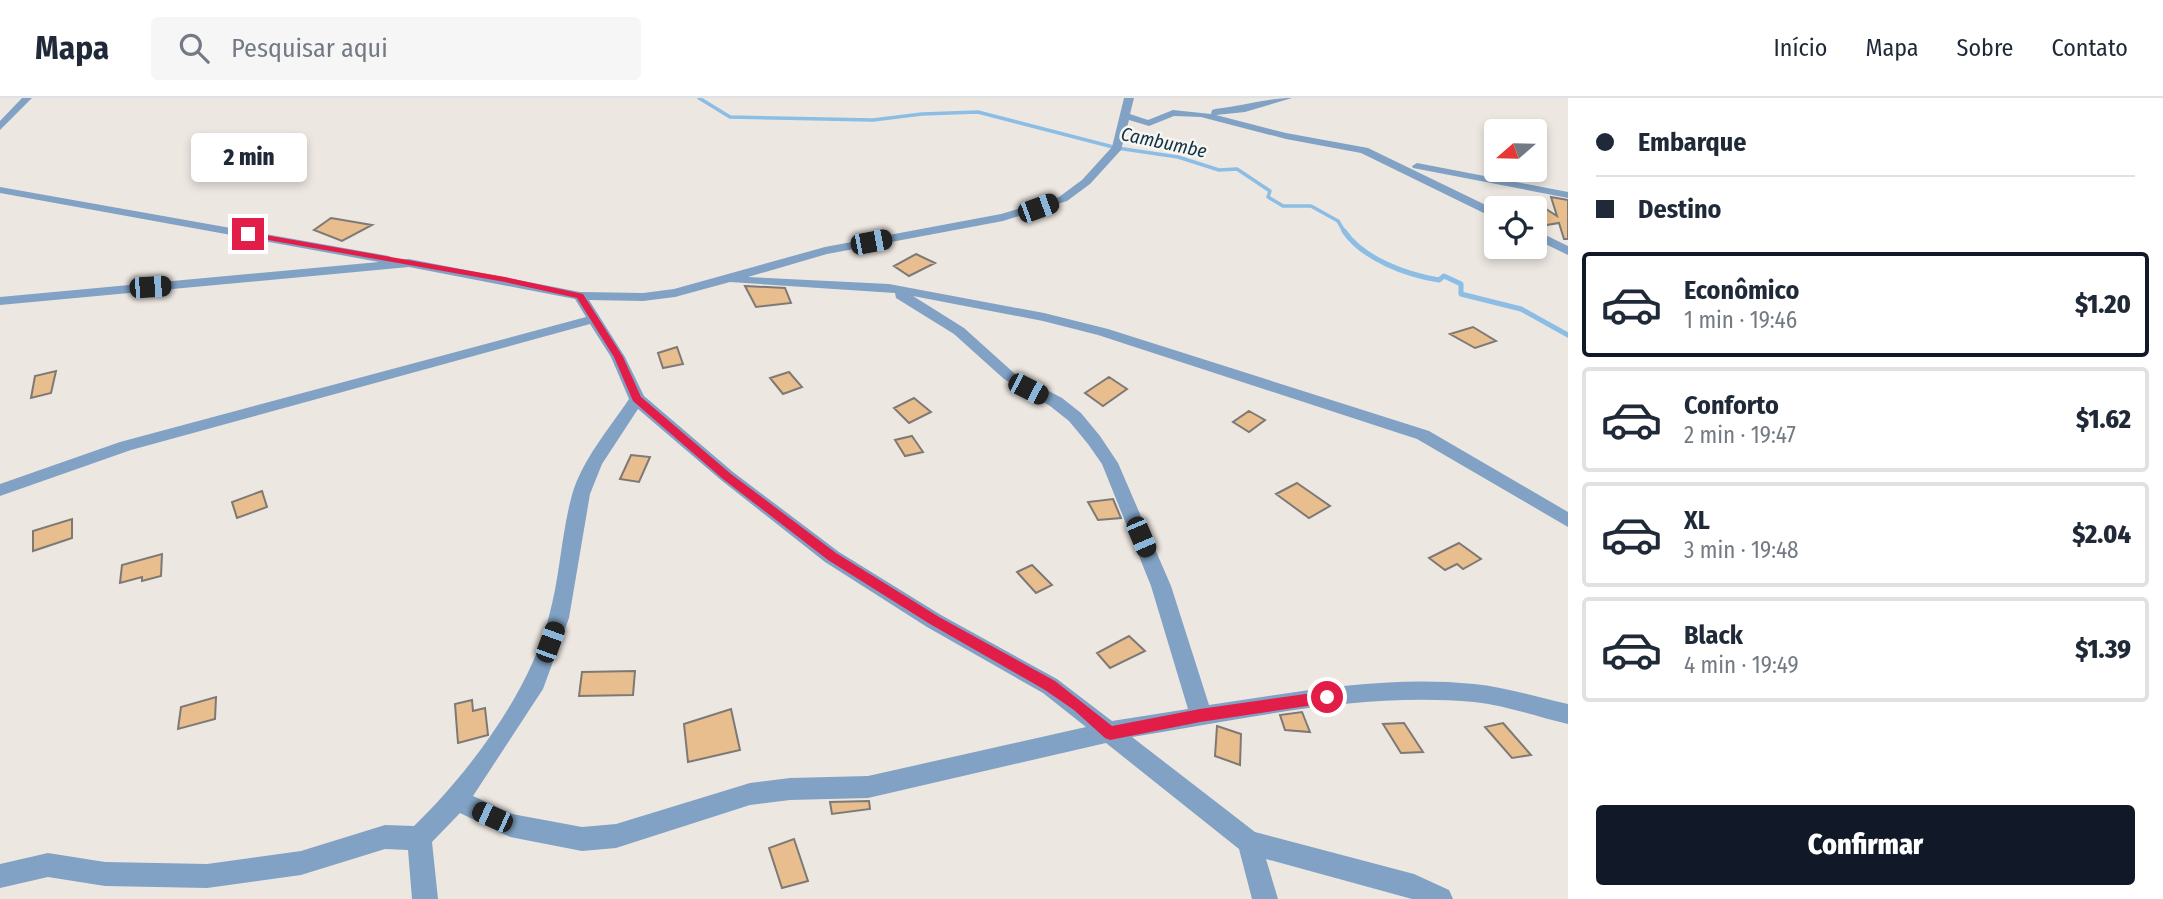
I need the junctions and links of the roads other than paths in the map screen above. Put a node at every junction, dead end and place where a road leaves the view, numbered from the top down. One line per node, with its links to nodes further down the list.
1 (27, 98): 6 (street)
2 (1129, 98): 5 (street)
3 (1287, 98): 4 (street)
4 (1201, 114): 5 (street); 7 (street)
5 (1126, 116): 14 (street)
6 (0, 127)
7 (1386, 159): 9 (street); 10 (street)
8 (0, 190): 13 (street)
9 (1568, 195)
10 (1484, 209)
11 (1547, 240): 12 (street)
12 (1568, 251)
13 (409, 263): 16 (street); 17 (street)
14 (721, 280): 15 (street); 16 (street)
15 (889, 288): 21 (street); 23 (street)
16 (580, 296): 18 (street)
17 (0, 301)
18 (593, 319): 19 (street); 20 (street)
19 (637, 398): 24 (street); 25 (street)
20 (0, 489)
21 (1568, 520)
22 (1568, 714): 23 (street)
23 (1200, 715): 24 (street)
24 (1110, 733): 25 (street); 27 (street)
25 (457, 800): 26 (street)
26 (419, 838): 28 (street); 29 (street)
27 (1249, 842): 30 (street); 31 (street)
28 (0, 876)
29 (425, 899)
30 (1265, 899)
31 (1440, 899)

